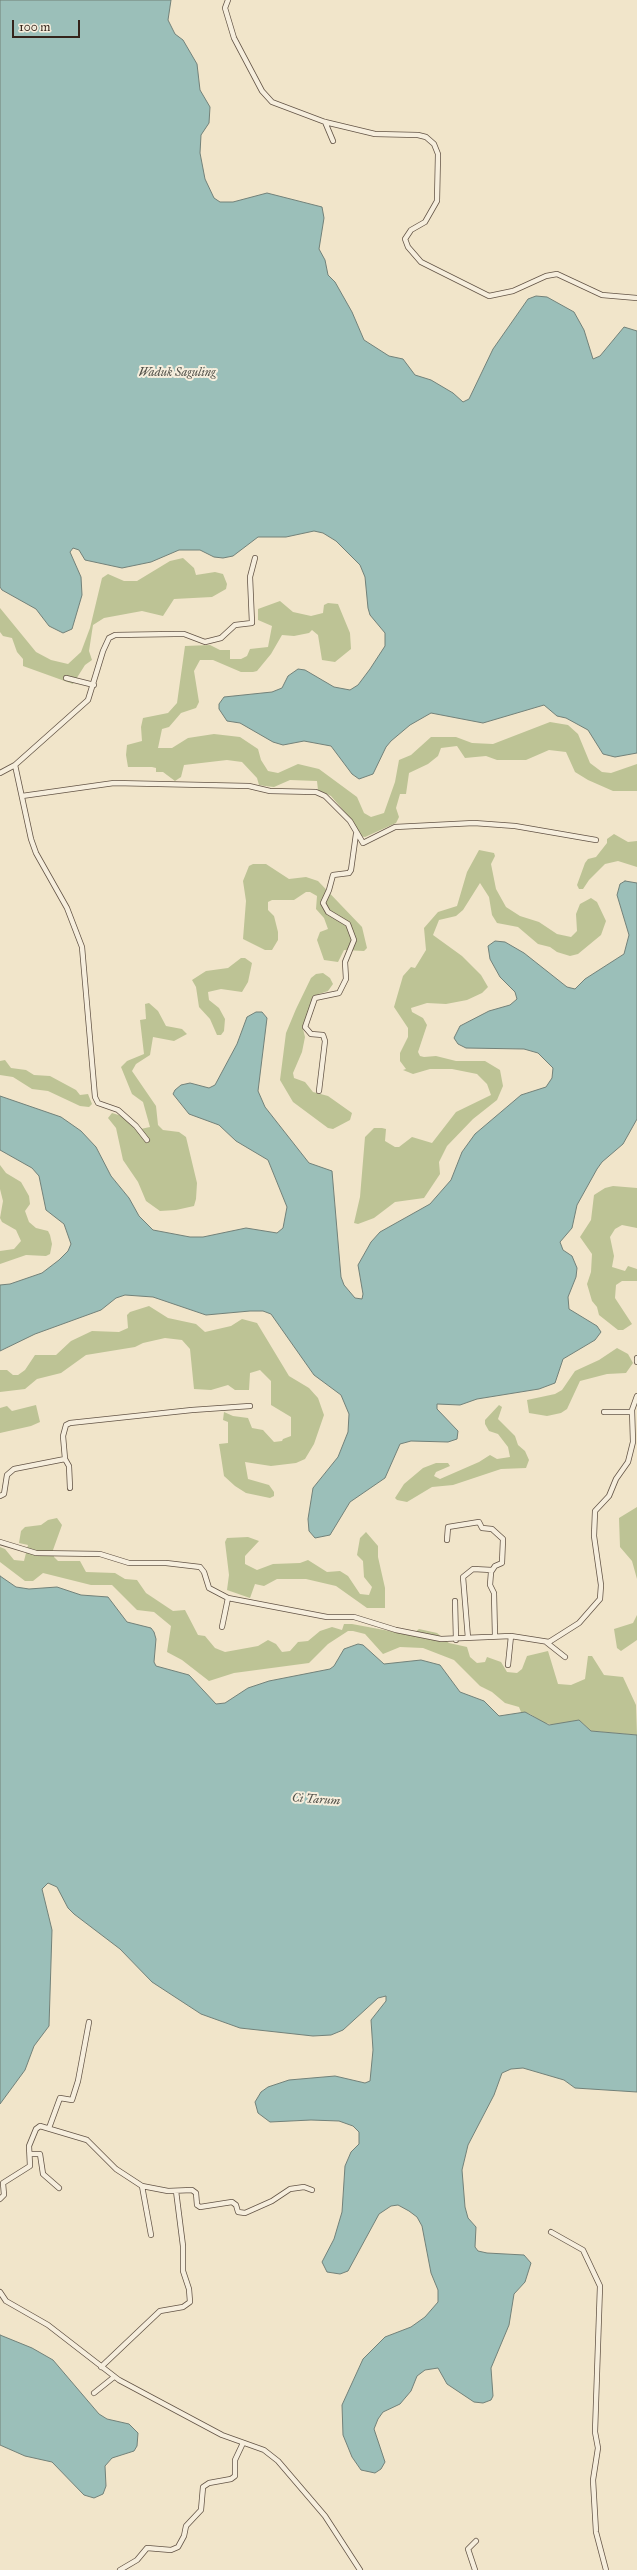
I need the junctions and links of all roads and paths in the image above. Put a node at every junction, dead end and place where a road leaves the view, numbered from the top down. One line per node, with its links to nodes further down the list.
1 (228, 0): 2 (street)
2 (325, 122): 3 (street); 4 (street)
3 (333, 141)
4 (637, 298)
5 (255, 558): 7 (street)
6 (66, 678): 7 (street)
7 (94, 685): 8 (street)
8 (15, 764): 9 (street); 10 (street)
9 (0, 773)
10 (22, 796): 11 (street); 14 (street)
11 (356, 834): 12 (street); 13 (street)
12 (596, 840)
13 (319, 1091)
14 (147, 1140)
15 (637, 1358): 16 (street)
16 (637, 1362)
17 (637, 1396): 20 (street)
18 (250, 1406): 21 (street)
19 (604, 1412): 20 (street)
20 (631, 1412): 34 (street)
21 (65, 1459): 22 (street); 23 (street)
22 (70, 1488)
23 (0, 1496)
24 (447, 1540): 26 (street)
25 (0, 1542): 27 (street)
26 (492, 1570): 30 (street); 32 (street)
27 (228, 1598): 29 (street); 33 (street)
28 (455, 1601): 33 (street)
29 (222, 1628)
30 (495, 1636): 31 (street); 32 (street)
31 (511, 1636): 34 (street); 36 (street)
32 (468, 1638): 33 (street)
33 (456, 1640)
34 (546, 1642): 35 (street)
35 (564, 1657)
36 (508, 1665)
37 (90, 2022): 38 (street)
38 (49, 2128): 39 (street); 40 (street)
39 (30, 2154): 41 (street); 44 (street)
40 (142, 2186): 42 (street); 46 (street)
41 (60, 2188)
42 (176, 2190): 43 (street); 48 (street)
43 (312, 2190)
44 (0, 2199)
45 (551, 2232): 56 (street)
46 (151, 2235)
47 (0, 2292): 48 (street)
48 (101, 2367): 49 (street)
49 (114, 2377): 50 (street); 51 (street)
50 (94, 2393)
51 (243, 2443): 53 (street); 54 (street)
52 (476, 2541): 55 (street)
53 (120, 2570)
54 (360, 2570)
55 (475, 2570)
56 (606, 2570)

